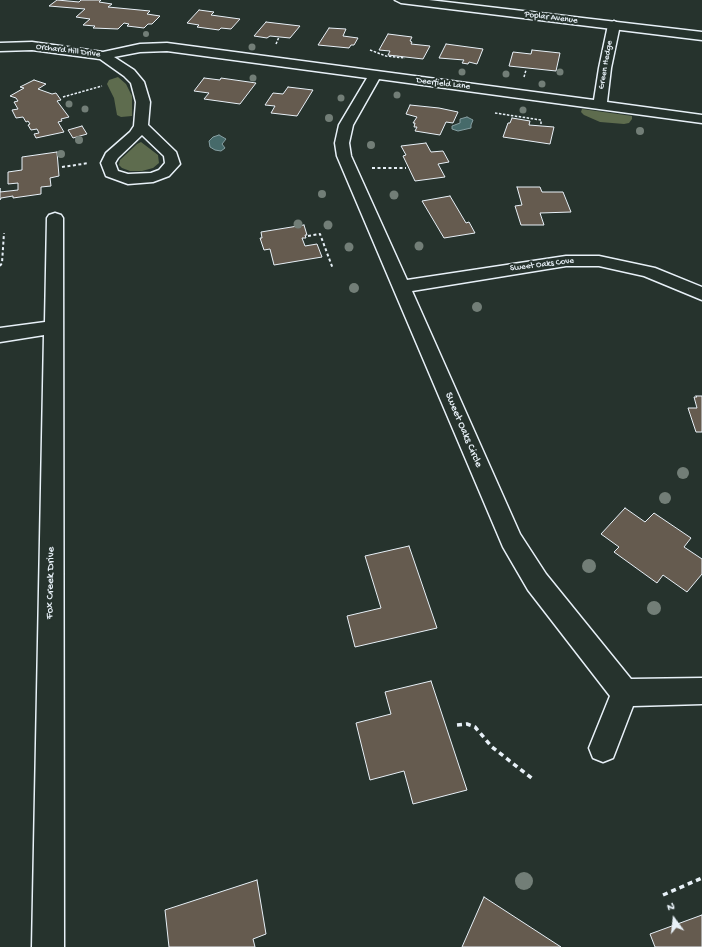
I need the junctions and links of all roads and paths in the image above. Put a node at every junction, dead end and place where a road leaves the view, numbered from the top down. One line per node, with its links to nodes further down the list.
1 (401, 0): 2 (street, Poplar Avenue)
2 (614, 25): 3 (street, Poplar Avenue); 12 (street, Green Hedge)
3 (702, 36)
4 (0, 47): 7 (street, Orchard Hill Drive)
5 (184, 49): 7 (street, Orchard Hill Drive); 9 (street, Deerfield Lane)
6 (370, 50): 8 (path)
7 (103, 56): 16 (street)
8 (405, 58)
9 (374, 76): 12 (street, Deerfield Lane); 26 (street, Sweet Oaks Circle)
10 (102, 86): 11 (path)
11 (63, 97)
12 (600, 105): 14 (street, Deerfield Lane)
13 (495, 113): 15 (path)
14 (702, 119)
15 (541, 124)
16 (141, 126): 16 (street)
17 (94, 162): 18 (path)
18 (62, 167)
19 (406, 168): 20 (path)
20 (368, 169)
21 (55, 218): 28 (street, Fox Creek Drive)
22 (4, 233): 24 (path)
23 (308, 236): 25 (path)
24 (0, 266)
25 (333, 269)
26 (401, 287): 27 (street, Sweet Oaks Cove); 31 (street, Sweet Oaks Circle)
27 (702, 294)
28 (54, 327): 29 (street); 37 (street, Fox Creek Drive)
29 (0, 335)
30 (702, 691): 31 (street)
31 (625, 693): 33 (street)
32 (457, 725): 34 (path)
33 (603, 748)
34 (534, 780)
35 (702, 878): 36 (path)
36 (663, 895)
37 (48, 947)

